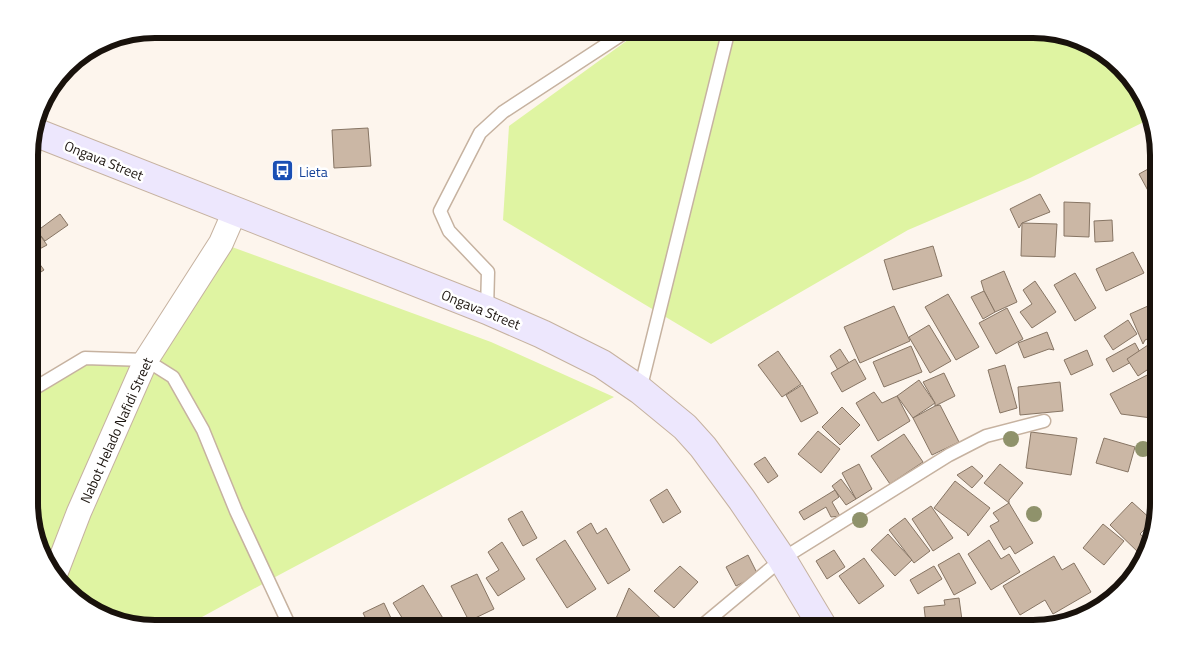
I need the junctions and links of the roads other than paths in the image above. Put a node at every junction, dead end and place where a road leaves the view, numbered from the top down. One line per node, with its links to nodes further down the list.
1 (616, 38): 5 (lane)
2 (727, 38): 8 (lane)
3 (39, 134): 4 (street, Ongava Street)
4 (235, 211): 5 (street, Ongava Street); 6 (street, Nabot Helado Nafidi Street)
5 (487, 310): 8 (street, Ongava Street)
6 (146, 360): 7 (lane); 11 (street, Nabot Helado Nafidi Street); 12 (lane)
7 (38, 386)
8 (640, 390): 10 (street, Ongava Street)
9 (1044, 421): 10 (lane)
10 (782, 559): 13 (lane); 14 (street, Ongava Street)
11 (57, 569)
12 (287, 620)
13 (709, 620)
14 (819, 620)

